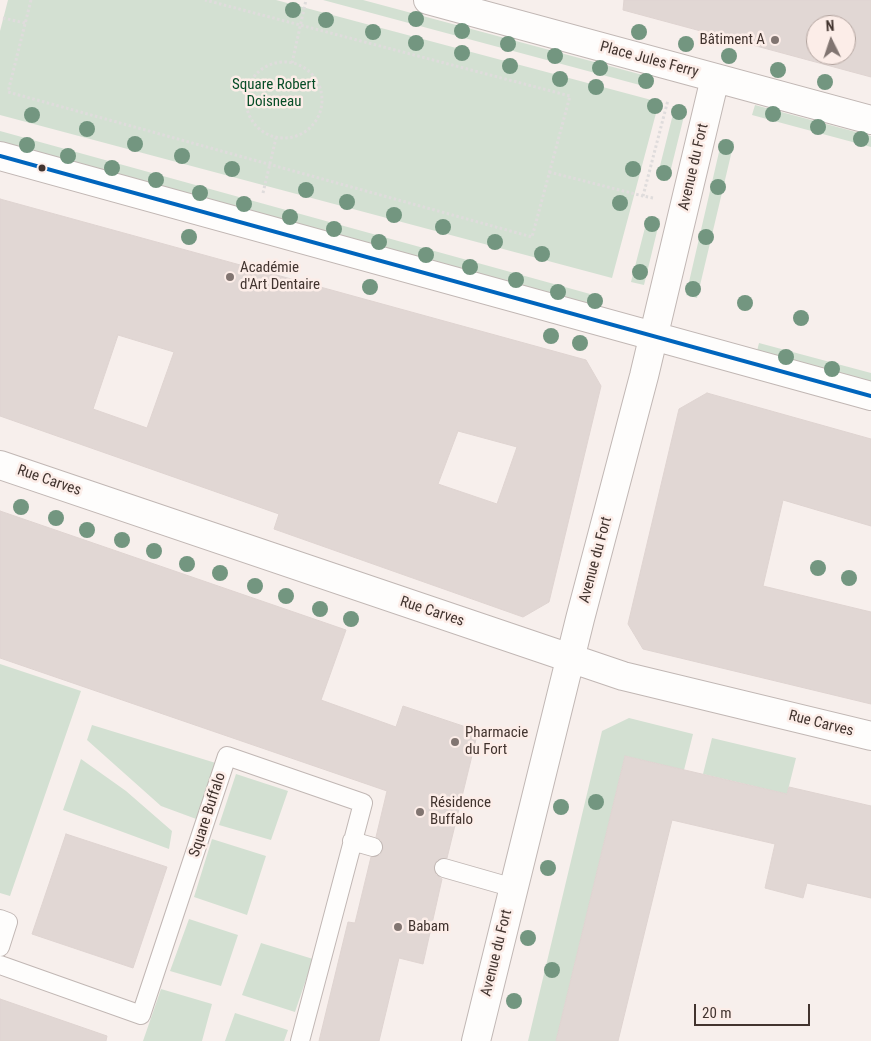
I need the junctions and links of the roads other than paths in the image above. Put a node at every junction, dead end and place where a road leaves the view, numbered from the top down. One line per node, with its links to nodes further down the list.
1 (428, 0): 2 (street, Place Jules Ferry)
2 (715, 78): 3 (street, Place Jules Ferry); 5 (street, Avenue du Fort)
3 (871, 120)
4 (0, 156): 5 (street)
5 (654, 337): 6 (street); 8 (street, Avenue du Fort)
6 (871, 396)
7 (0, 465): 8 (street, Rue Carves)
8 (571, 658): 9 (street, Rue Carves); 13 (street, Avenue du Fort)
9 (871, 736)
10 (352, 841): 11 (lane); 16 (lane, Square Buffalo); 17 (lane, Square Buffalo)
11 (373, 847)
12 (444, 868): 13 (lane)
13 (514, 888): 18 (street, Avenue du Fort)
14 (0, 919): 15 (lane)
15 (0, 947)
16 (0, 965)
17 (300, 1041)
18 (476, 1041)

